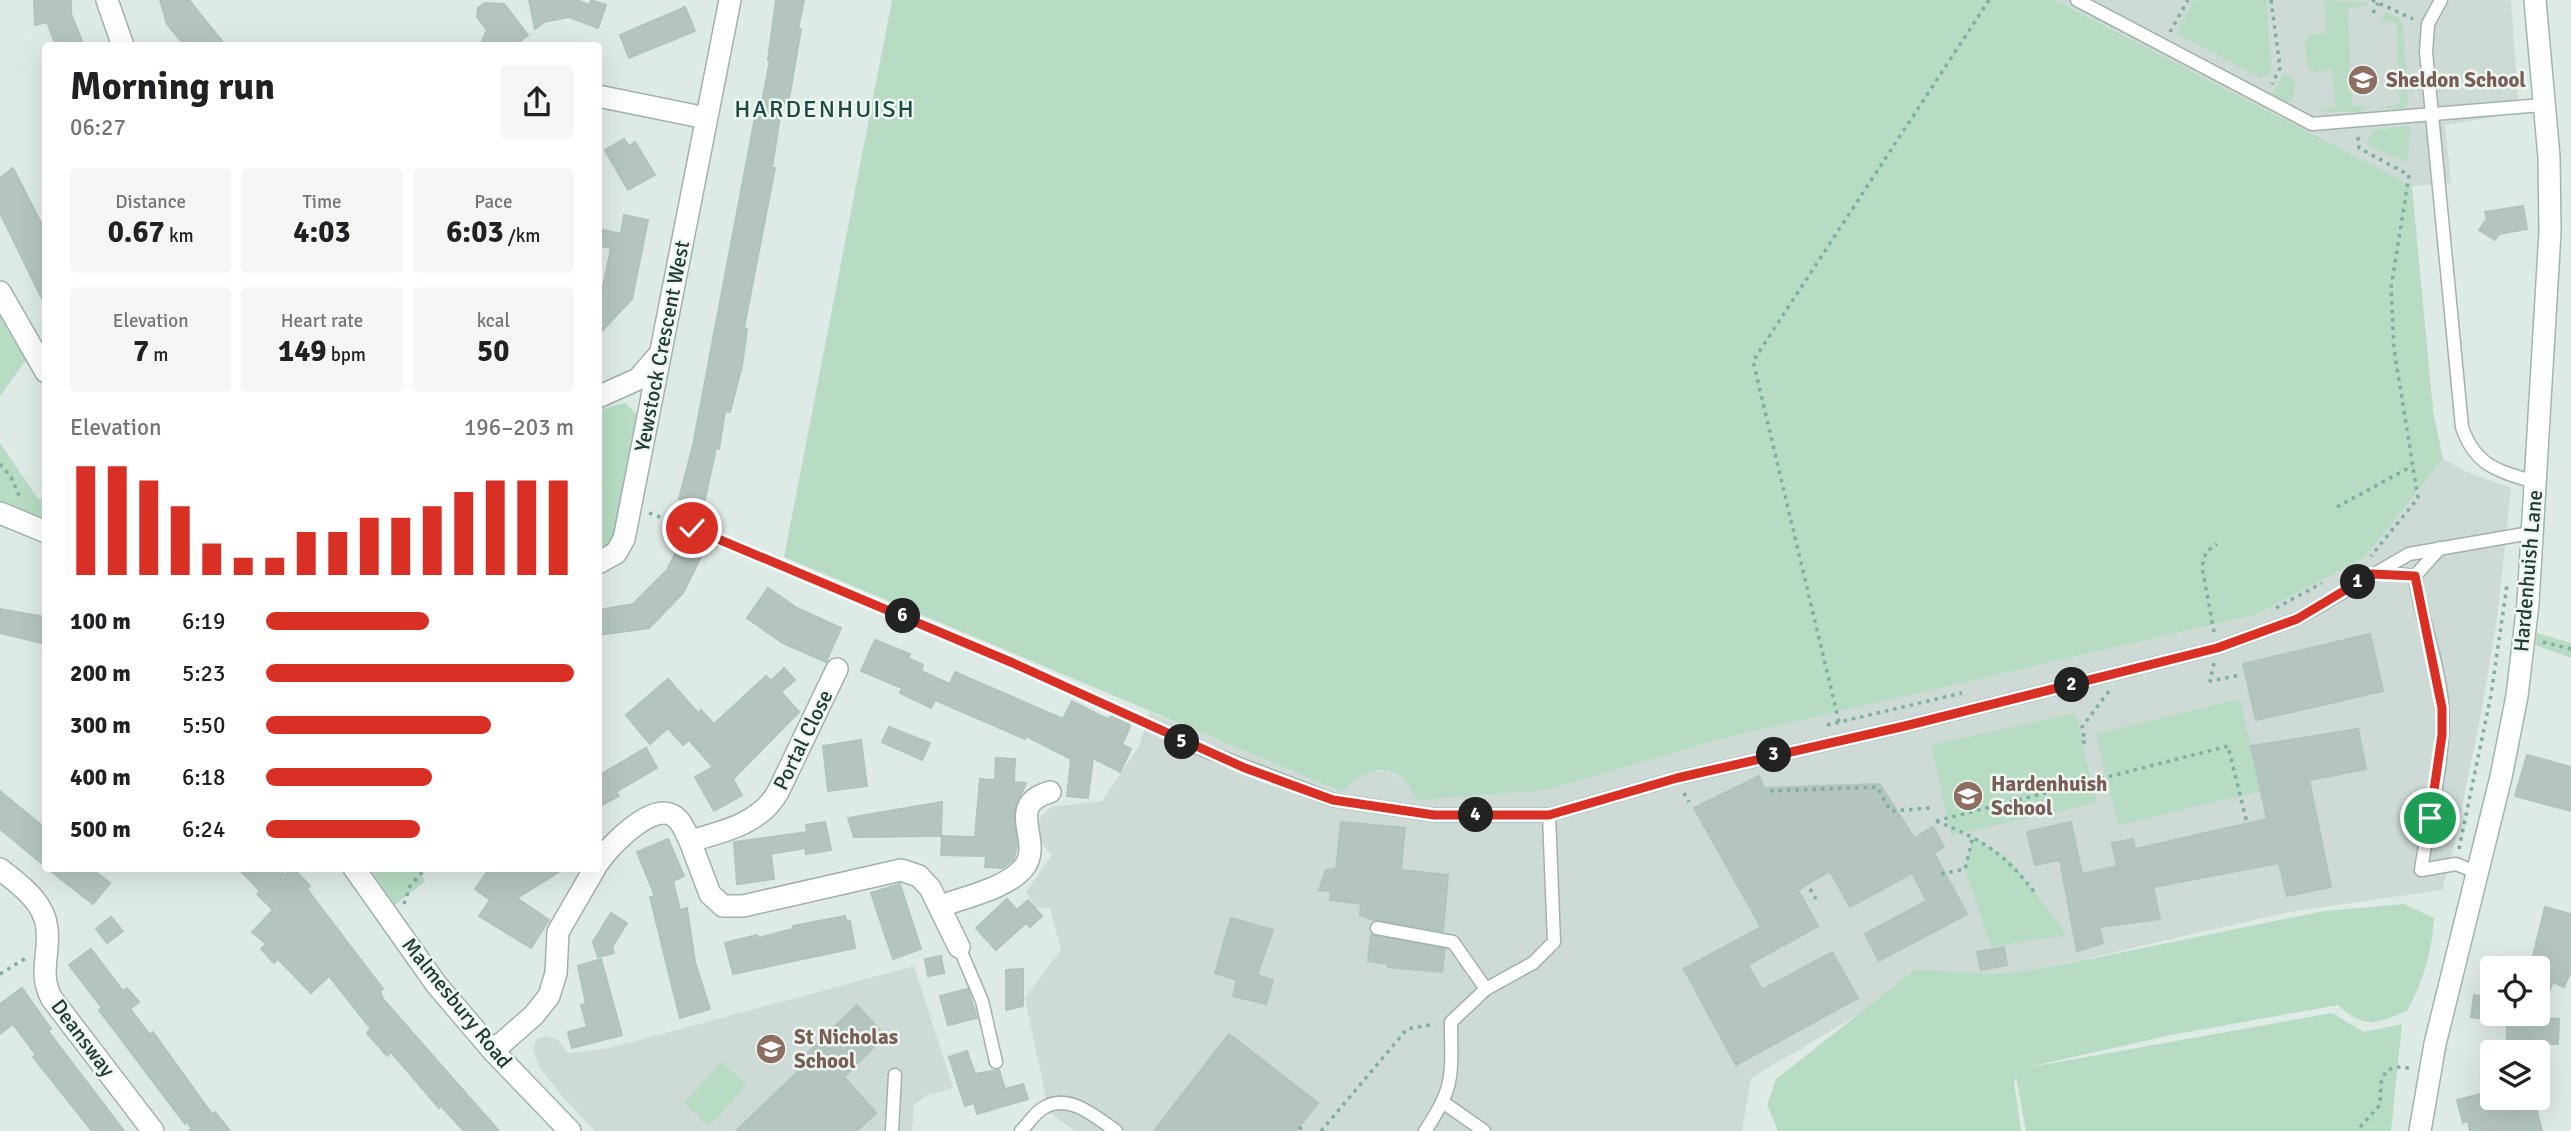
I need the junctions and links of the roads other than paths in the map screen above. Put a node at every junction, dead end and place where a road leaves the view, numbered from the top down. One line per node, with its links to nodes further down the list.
1 (107, 0): 6 (street)
2 (730, 0): 10 (street, Yewstock Crescent West)
3 (2077, 0): 9 (lane)
4 (2441, 0): 9 (lane)
5 (2533, 2): 8 (street, Hardenhuish Lane)
6 (122, 42)
7 (602, 97): 10 (street)
8 (2543, 105): 9 (lane); 15 (street, Hardenhuish Lane)
9 (2432, 115): 15 (lane)
10 (706, 118): 12 (street, Yewstock Crescent West)
11 (0, 292): 13 (street)
12 (660, 352): 14 (street); 20 (street, Yewstock Crescent West)
13 (42, 365)
14 (602, 395)
15 (2535, 482): 18 (street, Hardenhuish Lane)
16 (0, 513): 17 (street)
17 (42, 530)
18 (2530, 533): 19 (lane); 32 (street, Hardenhuish Lane)
19 (2440, 548): 21 (lane); 22 (lane)
20 (602, 561)
21 (2380, 572): 22 (lane); 26 (lane)
22 (2415, 576): 32 (lane)
23 (837, 669): 27 (street, Portal Close)
24 (1177, 740): 26 (lane)
25 (1050, 792): 33 (street)
26 (1549, 815): 36 (lane)
27 (690, 841): 28 (street); 33 (street)
28 (602, 859)
29 (0, 869): 41 (street, Deansway)
30 (357, 872): 37 (street, Malmesbury Road)
31 (593, 872): 37 (street)
32 (2478, 873): 48 (street, Hardenhuish Lane)
33 (941, 906): 35 (street)
34 (1377, 928): 36 (lane)
35 (959, 947): 38 (lane)
36 (1486, 989): 40 (lane)
37 (493, 1051): 42 (street, Malmesbury Road)
38 (996, 1062)
39 (895, 1075): 43 (lane)
40 (1444, 1103): 46 (lane); 47 (lane)
41 (153, 1131)
42 (570, 1131)
43 (892, 1131)
44 (1021, 1131): 45 (lane)
45 (1116, 1131)
46 (1425, 1131)
47 (1484, 1131)
48 (2420, 1131)

